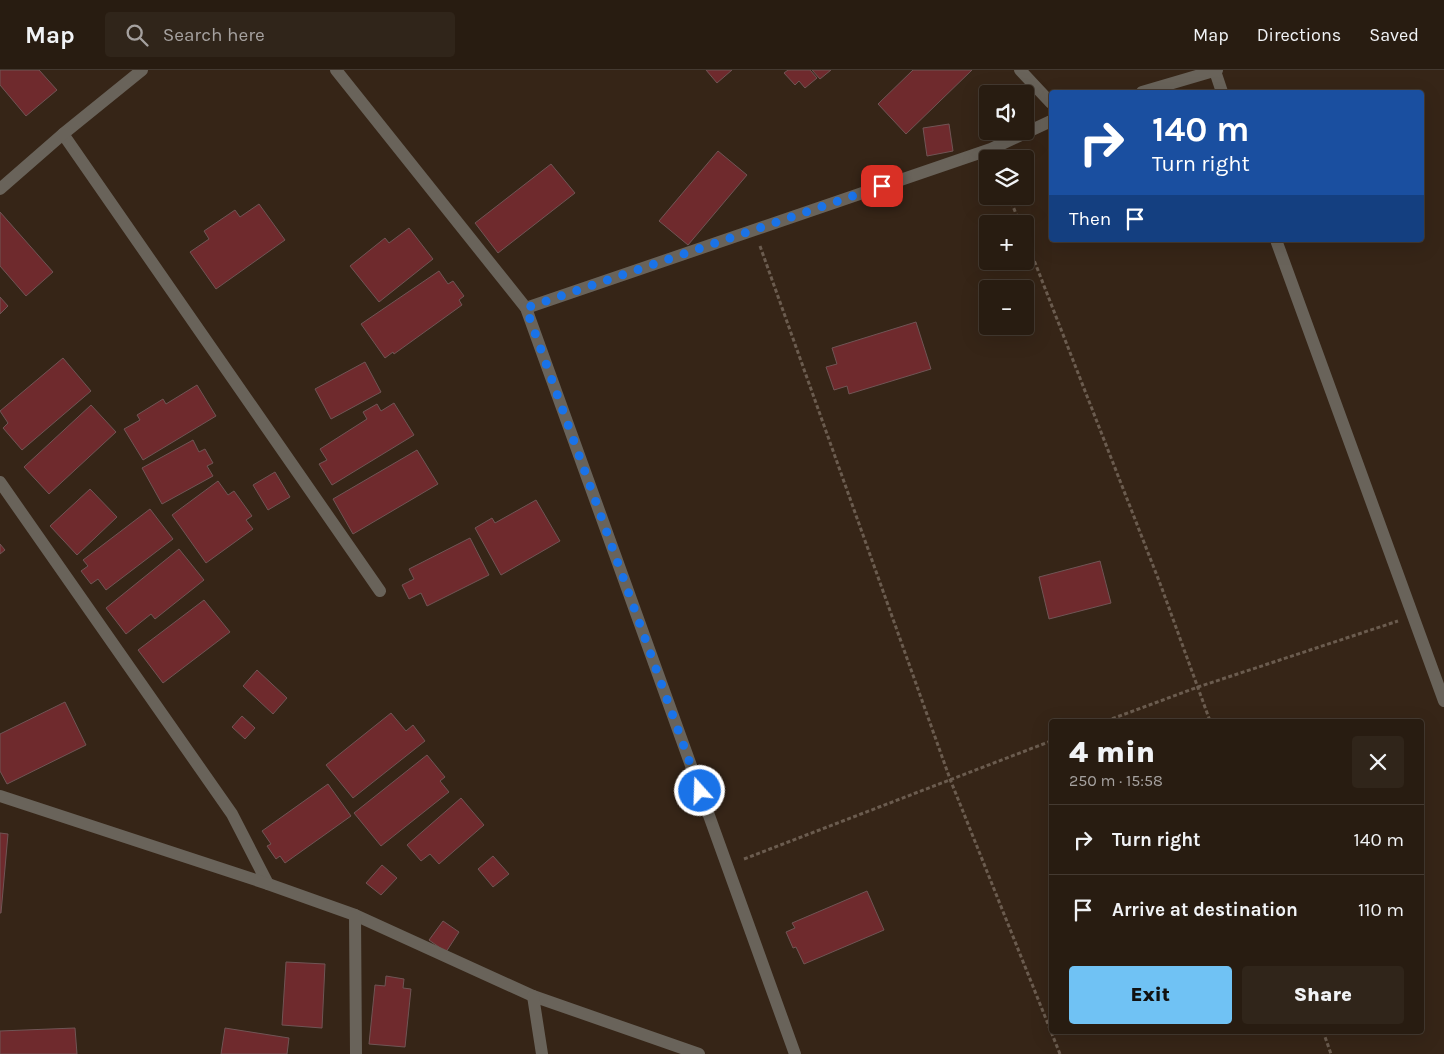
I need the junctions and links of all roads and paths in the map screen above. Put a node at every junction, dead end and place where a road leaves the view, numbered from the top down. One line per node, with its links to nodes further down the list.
1 (142, 70): 9 (street)
2 (336, 70): 14 (street)
3 (1020, 70): 7 (street)
4 (1216, 71): 5 (street); 6 (street)
5 (1149, 90)
6 (1221, 90)
7 (1049, 101)
8 (1049, 122): 11 (street)
9 (63, 134): 10 (street); 16 (street)
10 (0, 189)
11 (754, 230): 14 (street); 23 (path)
12 (1277, 242): 17 (street)
13 (1034, 260): 18 (path)
14 (526, 308): 25 (street)
15 (0, 482): 26 (street)
16 (380, 591)
17 (1412, 616): 18 (path); 19 (street)
18 (1198, 687): 20 (path); 21 (path)
19 (1444, 701)
20 (1111, 719)
21 (1209, 719)
22 (1049, 742): 23 (path)
23 (950, 779): 25 (path); 29 (path)
24 (0, 796): 26 (street)
25 (727, 865): 35 (street)
26 (268, 884): 27 (street)
27 (355, 915): 28 (street); 32 (street)
28 (532, 996): 33 (street); 34 (street)
29 (1049, 1026)
30 (1052, 1034): 36 (path)
31 (1324, 1034): 37 (path)
32 (356, 1054)
33 (542, 1054)
34 (699, 1054)
35 (795, 1054)
36 (1060, 1054)
37 (1331, 1054)

